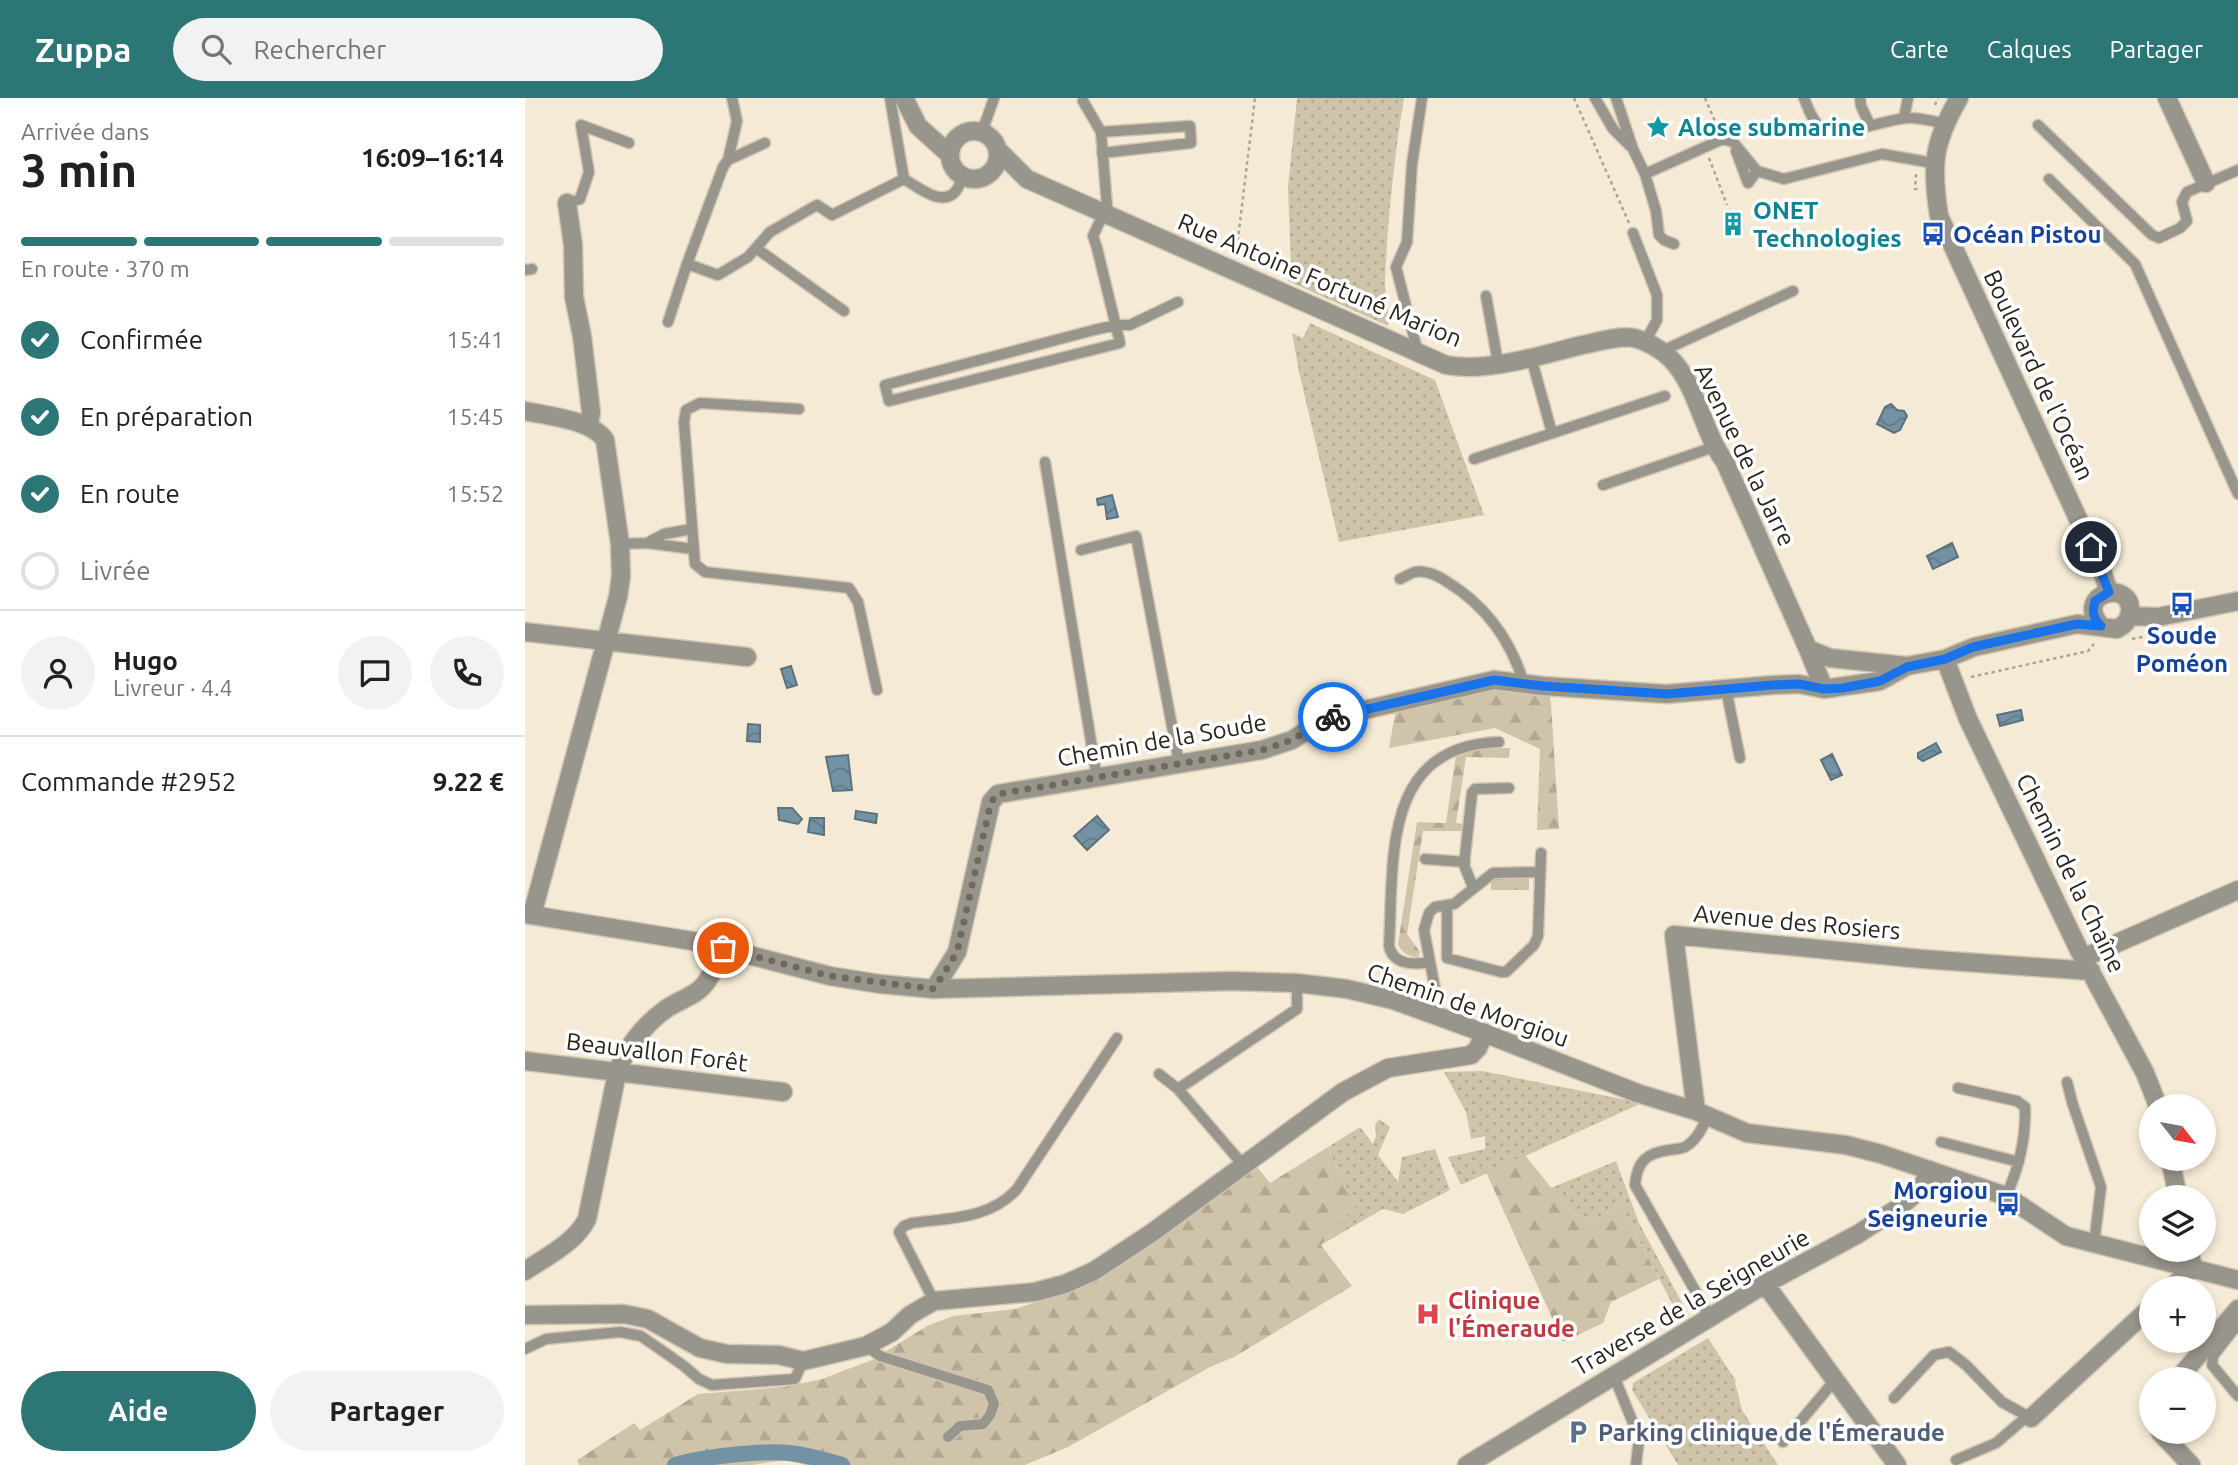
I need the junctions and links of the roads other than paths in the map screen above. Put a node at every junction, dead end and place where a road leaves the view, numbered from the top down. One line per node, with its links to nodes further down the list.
1 (732, 98): 26 (lane)
2 (890, 98): 33 (lane)
3 (904, 98): 22 (street)
4 (995, 98): 18 (lane)
5 (1422, 98): 51 (lane)
6 (1595, 98): 23 (lane)
7 (1616, 98): 23 (lane)
8 (1804, 98): 16 (lane)
9 (1860, 98): 16 (lane)
10 (1908, 98): 14 (lane)
11 (1959, 98): 15 (street, Boulevard de l'Océan)
12 (2167, 98): 35 (street)
13 (1083, 101): 19 (lane)
14 (1903, 118): 15 (lane); 16 (lane)
15 (1945, 124): 27 (street, Boulevard de l'Océan)
16 (1870, 125)
17 (2038, 125): 35 (lane)
18 (982, 132): 22 (street); 24 (street)
19 (1101, 132): 25 (lane); 25 (lane)
20 (629, 143): 36 (lane)
21 (765, 143): 26 (lane)
22 (952, 148): 30 (street)
23 (1633, 149): 29 (lane)
24 (998, 150): 31 (street); 32 (street, Rue Antoine Fortuné Marion)
25 (1102, 153): 37 (lane)
26 (728, 160): 41 (lane)
27 (1933, 163): 29 (lane); 73 (street, Boulevard de l'Océan)
28 (2238, 170): 35 (lane)
29 (1645, 174): 39 (lane)
30 (963, 176): 31 (street); 33 (lane)
31 (985, 176): 32 (street, Rue Antoine Fortuné Marion)
32 (1027, 178): 37 (street, Rue Antoine Fortuné Marion)
33 (904, 179): 40 (lane)
34 (2049, 179): 66 (lane)
35 (2206, 183)
36 (567, 203): 60 (street)
37 (1104, 213): 47 (lane); 51 (street, Rue Antoine Fortuné Marion)
38 (1633, 233): 48 (lane)
39 (1674, 244)
40 (757, 248): 41 (lane); 45 (lane)
41 (687, 264): 46 (lane)
42 (1793, 291): 50 (lane)
43 (1486, 296): 54 (lane)
44 (1178, 302): 47 (lane)
45 (844, 311)
46 (668, 321)
47 (1116, 325): 49 (lane); 53 (lane)
48 (1645, 342): 50 (street, Avenue de la Jarre); 52 (street, Rue Antoine Fortuné Marion)
49 (1032, 346): 53 (lane); 55 (lane)
50 (1662, 351): 62 (street, Avenue de la Jarre)
51 (1418, 354): 54 (street, Rue Antoine Fortuné Marion)
52 (1531, 358): 54 (street, Rue Antoine Fortuné Marion); 61 (lane)
53 (1037, 362): 56 (lane)
54 (1498, 363)
55 (958, 366): 56 (lane); 56 (lane)
56 (963, 382)
57 (1665, 396): 61 (lane)
58 (799, 410): 67 (lane)
59 (525, 411): 60 (street)
60 (590, 427): 69 (street)
61 (1552, 433): 63 (lane)
62 (1714, 447): 65 (lane); 81 (street, Avenue de la Jarre)
63 (1474, 459)
64 (1045, 462): 92 (lane)
65 (1603, 485)
66 (2238, 494)
67 (692, 529): 68 (lane); 70 (lane)
68 (647, 543): 69 (lane); 70 (lane)
69 (620, 544): 80 (street)
70 (693, 548): 88 (lane)
71 (1081, 550): 91 (lane)
72 (1400, 579): 85 (lane)
73 (2109, 592): 75 (street); 76 (street)
74 (2238, 601): 76 (street)
75 (2093, 609): 77 (street); 78 (street)
76 (2130, 616): 78 (street)
77 (2077, 624): 78 (street); 83 (street)
78 (2101, 626)
79 (525, 632): 80 (street)
80 (606, 642): 82 (street); 101 (street)
81 (1808, 649): 84 (street); 87 (street, Avenue de la Jarre)
82 (747, 657)
83 (1945, 659): 84 (street); 104 (street, Chemin de la Chaîne)
84 (1907, 667): 87 (street, Chemin de la Soude)
85 (1524, 684): 86 (street, Chemin de la Soude); 91 (street, Chemin de la Soude)
86 (1725, 689): 87 (street, Chemin de la Soude); 90 (lane)
87 (1824, 689)
88 (877, 690)
89 (1499, 742): 103 (lane)
90 (1740, 758)
91 (1179, 763): 92 (street, Chemin de la Soude)
92 (1097, 778): 106 (street, Chemin de la Soude)
93 (1509, 788): 96 (lane)
94 (1541, 853): 97 (lane)
95 (1425, 859): 96 (lane)
96 (1465, 862): 98 (lane)
97 (1541, 872): 98 (lane); 100 (lane)
98 (1473, 887): 100 (lane)
99 (2238, 890): 104 (street)
100 (1447, 905): 103 (lane)
101 (529, 915): 102 (street, Chemin de Morgiou)
102 (723, 948): 106 (street, Chemin de Morgiou); 111 (street)
103 (1429, 962): 107 (lane)
104 (2087, 964): 117 (street, Chemin de la Chaîne); 118 (street, Avenue des Rosiers)
105 (1297, 983): 106 (street, Chemin de Morgiou); 107 (street, Chemin de Morgiou); 115 (lane)
106 (934, 989)
107 (1430, 1013): 108 (street, Chemin de Morgiou)
108 (1484, 1033): 118 (street, Chemin de Morgiou); 121 (street)
109 (1117, 1038): 130 (lane)
110 (525, 1061): 111 (street, Beauvallon Forêt)
111 (617, 1073): 116 (street, Beauvallon Forêt); 127 (street)
112 (1159, 1073): 115 (lane)
113 (2067, 1082): 124 (lane)
114 (1958, 1088): 120 (lane)
115 (1178, 1089): 121 (lane)
116 (783, 1092)
117 (2153, 1094)
118 (1702, 1113): 122 (street, Chemin de Morgiou); 133 (lane)
119 (1941, 1142): 120 (lane)
120 (2019, 1162): 123 (lane)
121 (1244, 1166): 130 (street)
122 (1929, 1170): 123 (street, Chemin de Morgiou); 129 (street, Traverse de la Seigneurie)
123 (2006, 1196): 124 (street, Chemin de Morgiou)
124 (2094, 1244): 125 (street, Chemin de Morgiou)
125 (2139, 1250)
126 (2200, 1262): 128 (street, Chemin de Morgiou)
127 (525, 1271)
128 (2238, 1280)
129 (1765, 1284): 133 (street, Traverse de la Seigneurie); 141 (street)
130 (934, 1301): 136 (street)
131 (2238, 1309): 139 (street)
132 (525, 1315): 138 (street)
133 (1710, 1317): 140 (street, Traverse de la Seigneurie)
134 (2139, 1318): 144 (street)
135 (2238, 1324): 142 (lane)
136 (866, 1346): 138 (street); 145 (lane)
137 (525, 1349): 138 (lane)
138 (803, 1361)
139 (2188, 1367)
140 (1613, 1376): 149 (street, Traverse de la Seigneurie); 150 (lane)
141 (1835, 1380): 146 (lane); 151 (street)
142 (2238, 1396)
143 (1894, 1398): 144 (lane)
144 (2031, 1418): 148 (lane)
145 (948, 1437)
146 (1783, 1442)
147 (2171, 1444): 152 (street)
148 (1956, 1460)
149 (1467, 1465)
150 (1636, 1465)
151 (1897, 1465)
152 (2191, 1465)

